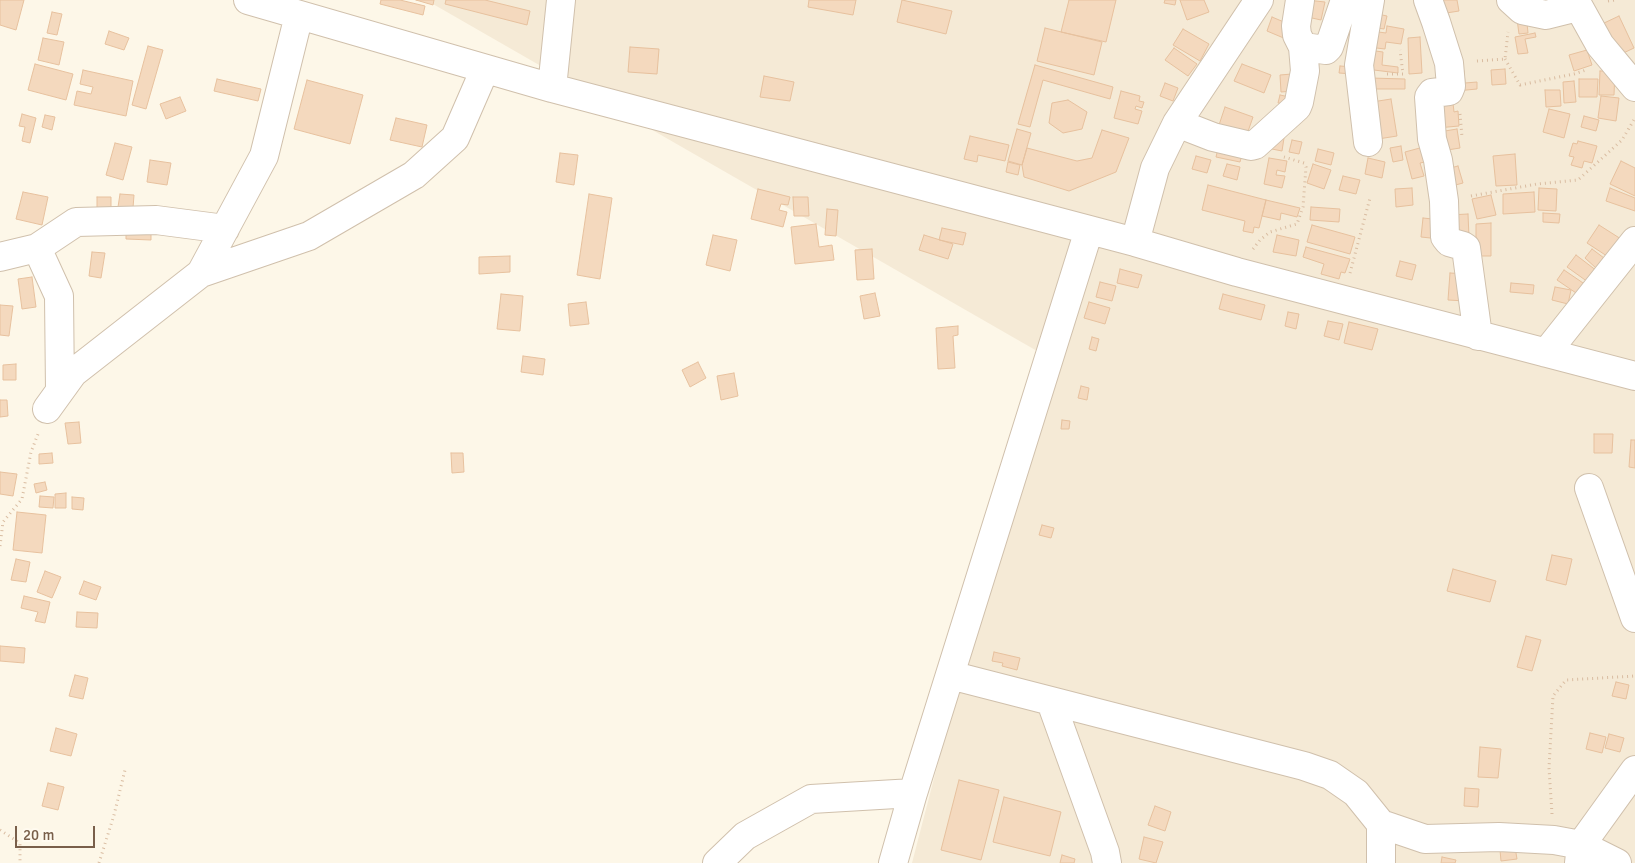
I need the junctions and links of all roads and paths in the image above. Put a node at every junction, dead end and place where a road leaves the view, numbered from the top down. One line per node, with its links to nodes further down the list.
1 (248, 0): 10 (street)
2 (561, 0): 17 (street)
3 (1257, 0): 19 (street)
4 (1300, 0): 11 (street)
5 (1345, 0): 11 (street)
6 (1370, 0): 20 (street)
7 (1428, 0): 14 (street)
8 (1511, 1): 9 (street); 12 (path)
9 (1576, 4): 13 (street)
10 (299, 15): 15 (street); 24 (street)
11 (1303, 47): 21 (street)
12 (1505, 59): 13 (path); 14 (path)
13 (1614, 61): 16 (street)
14 (1449, 63): 23 (street)
15 (485, 69): 17 (street); 31 (street)
16 (1635, 87)
17 (552, 88): 25 (street)
18 (1635, 118): 23 (path)
19 (1177, 123): 21 (street); 27 (street)
20 (1368, 142)
21 (1251, 146): 30 (path)
22 (1370, 198): 32 (path)
23 (1444, 201): 33 (street)
24 (225, 229): 28 (street); 31 (street)
25 (1089, 230): 27 (street); 40 (street)
26 (1635, 241): 34 (street)
27 (1135, 242): 30 (street)
28 (37, 248): 29 (street); 36 (street)
29 (0, 257)
30 (1237, 272): 32 (street)
31 (200, 273): 36 (street)
32 (1343, 300): 33 (street)
33 (1478, 336): 34 (street)
34 (1546, 354): 35 (street)
35 (1635, 376)
36 (53, 400): 38 (path)
37 (1589, 488): 39 (street)
38 (0, 546)
39 (1635, 618)
40 (950, 675): 42 (street); 45 (street)
41 (1635, 676): 48 (path)
42 (1050, 702): 46 (street); 54 (street)
43 (125, 770): 51 (path)
44 (1635, 770): 49 (street)
45 (913, 793): 52 (street); 53 (street)
46 (1381, 824): 48 (street); 55 (street)
47 (0, 830): 50 (path)
48 (1554, 840): 49 (street)
49 (1580, 854): 56 (street)
50 (20, 863)
51 (98, 863)
52 (717, 863)
53 (893, 863)
54 (1107, 863)
55 (1381, 863)
56 (1617, 863)

